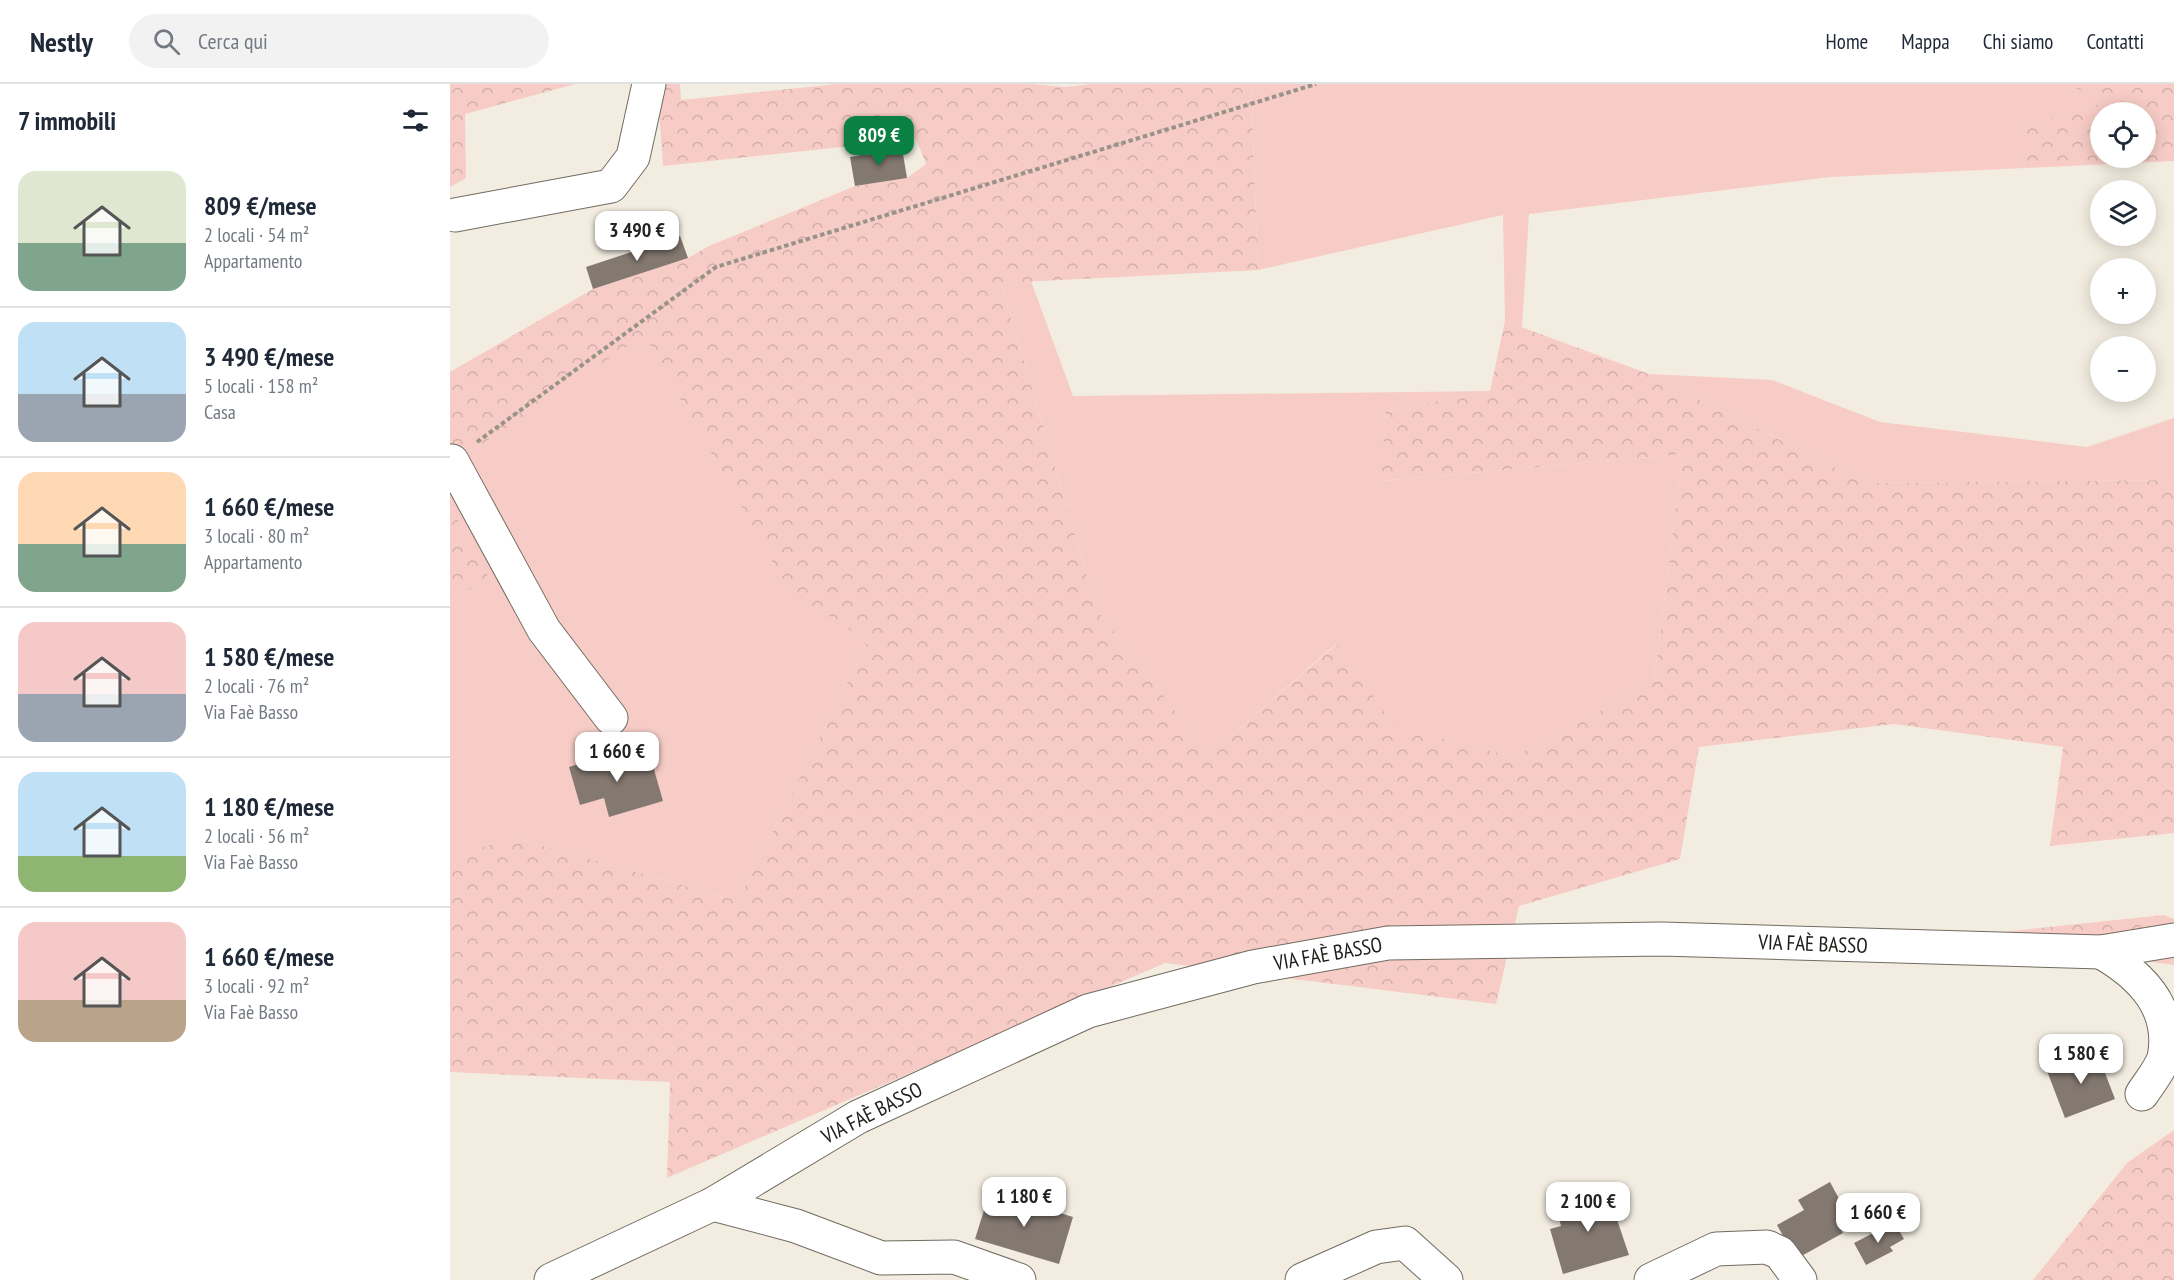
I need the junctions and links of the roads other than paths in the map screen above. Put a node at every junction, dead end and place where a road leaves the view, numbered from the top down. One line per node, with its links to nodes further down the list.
1 (649, 84): 2 (street)
2 (455, 215)
3 (452, 461): 4 (street)
4 (611, 718)
5 (2174, 940): 6 (street, VIA FAÈ BASSO)
6 (2101, 952): 7 (street); 8 (street, VIA FAÈ BASSO)
7 (2142, 1094)
8 (713, 1204): 9 (street, VIA FAÈ BASSO); 10 (street)
9 (551, 1280)
10 (1019, 1280)
11 (1302, 1280): 12 (street)
12 (1446, 1280)
13 (1650, 1280): 14 (street)
14 (1800, 1280)

